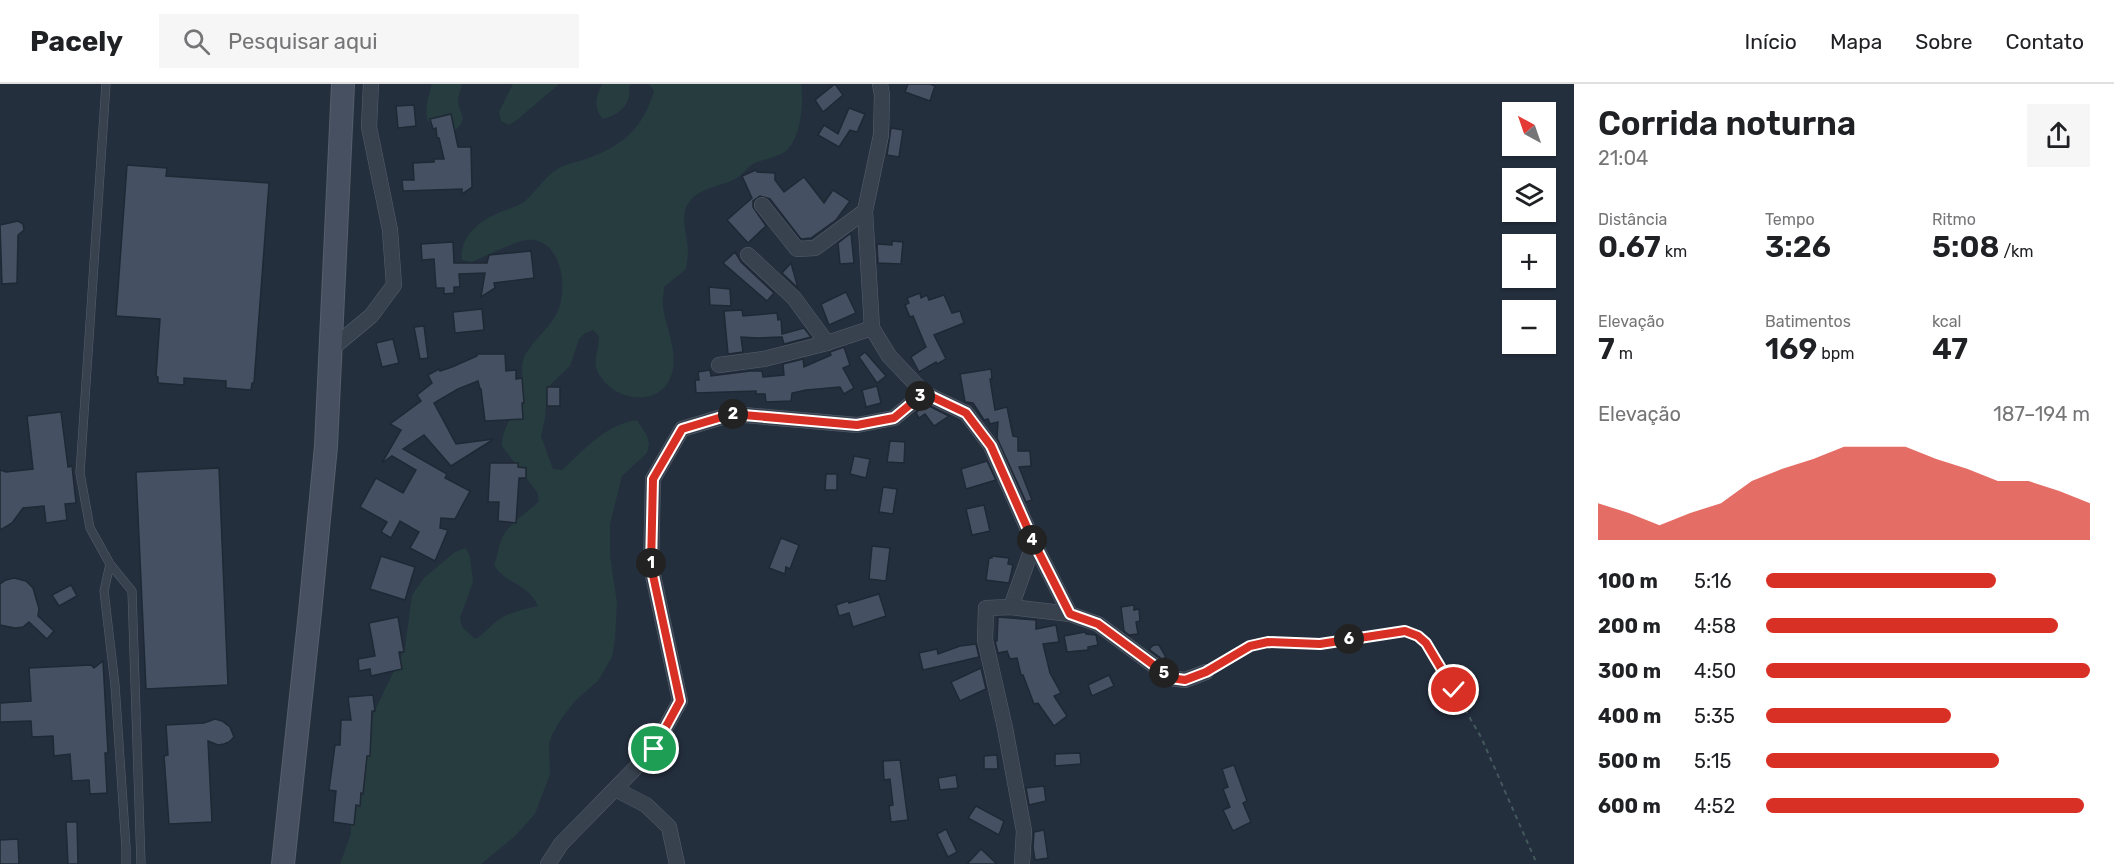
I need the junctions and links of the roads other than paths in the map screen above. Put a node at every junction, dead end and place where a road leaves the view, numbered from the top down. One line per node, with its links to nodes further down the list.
1 (106, 84): 14 (lane)
2 (343, 84): 10 (main road)
3 (371, 84): 10 (street)
4 (880, 84): 6 (street)
5 (762, 206): 6 (street)
6 (865, 211): 8 (street)
7 (748, 255): 9 (street)
8 (872, 328): 9 (street); 12 (street)
9 (827, 343): 11 (street)
10 (330, 350): 19 (main road)
11 (719, 365)
12 (924, 393): 13 (street); 18 (street)
13 (1034, 543): 15 (street); 16 (street)
14 (111, 564): 20 (lane); 21 (lane)
15 (1011, 607): 16 (street); 28 (street)
16 (1070, 614): 17 (street)
17 (1206, 672)
18 (615, 789): 26 (street); 27 (street)
19 (286, 831): 24 (main road); 25 (main road)
20 (126, 848): 21 (lane); 22 (lane)
21 (142, 848): 23 (lane)
22 (126, 864)
23 (141, 864)
24 (283, 864)
25 (295, 864)
26 (548, 864)
27 (677, 864)
28 (1022, 864)

